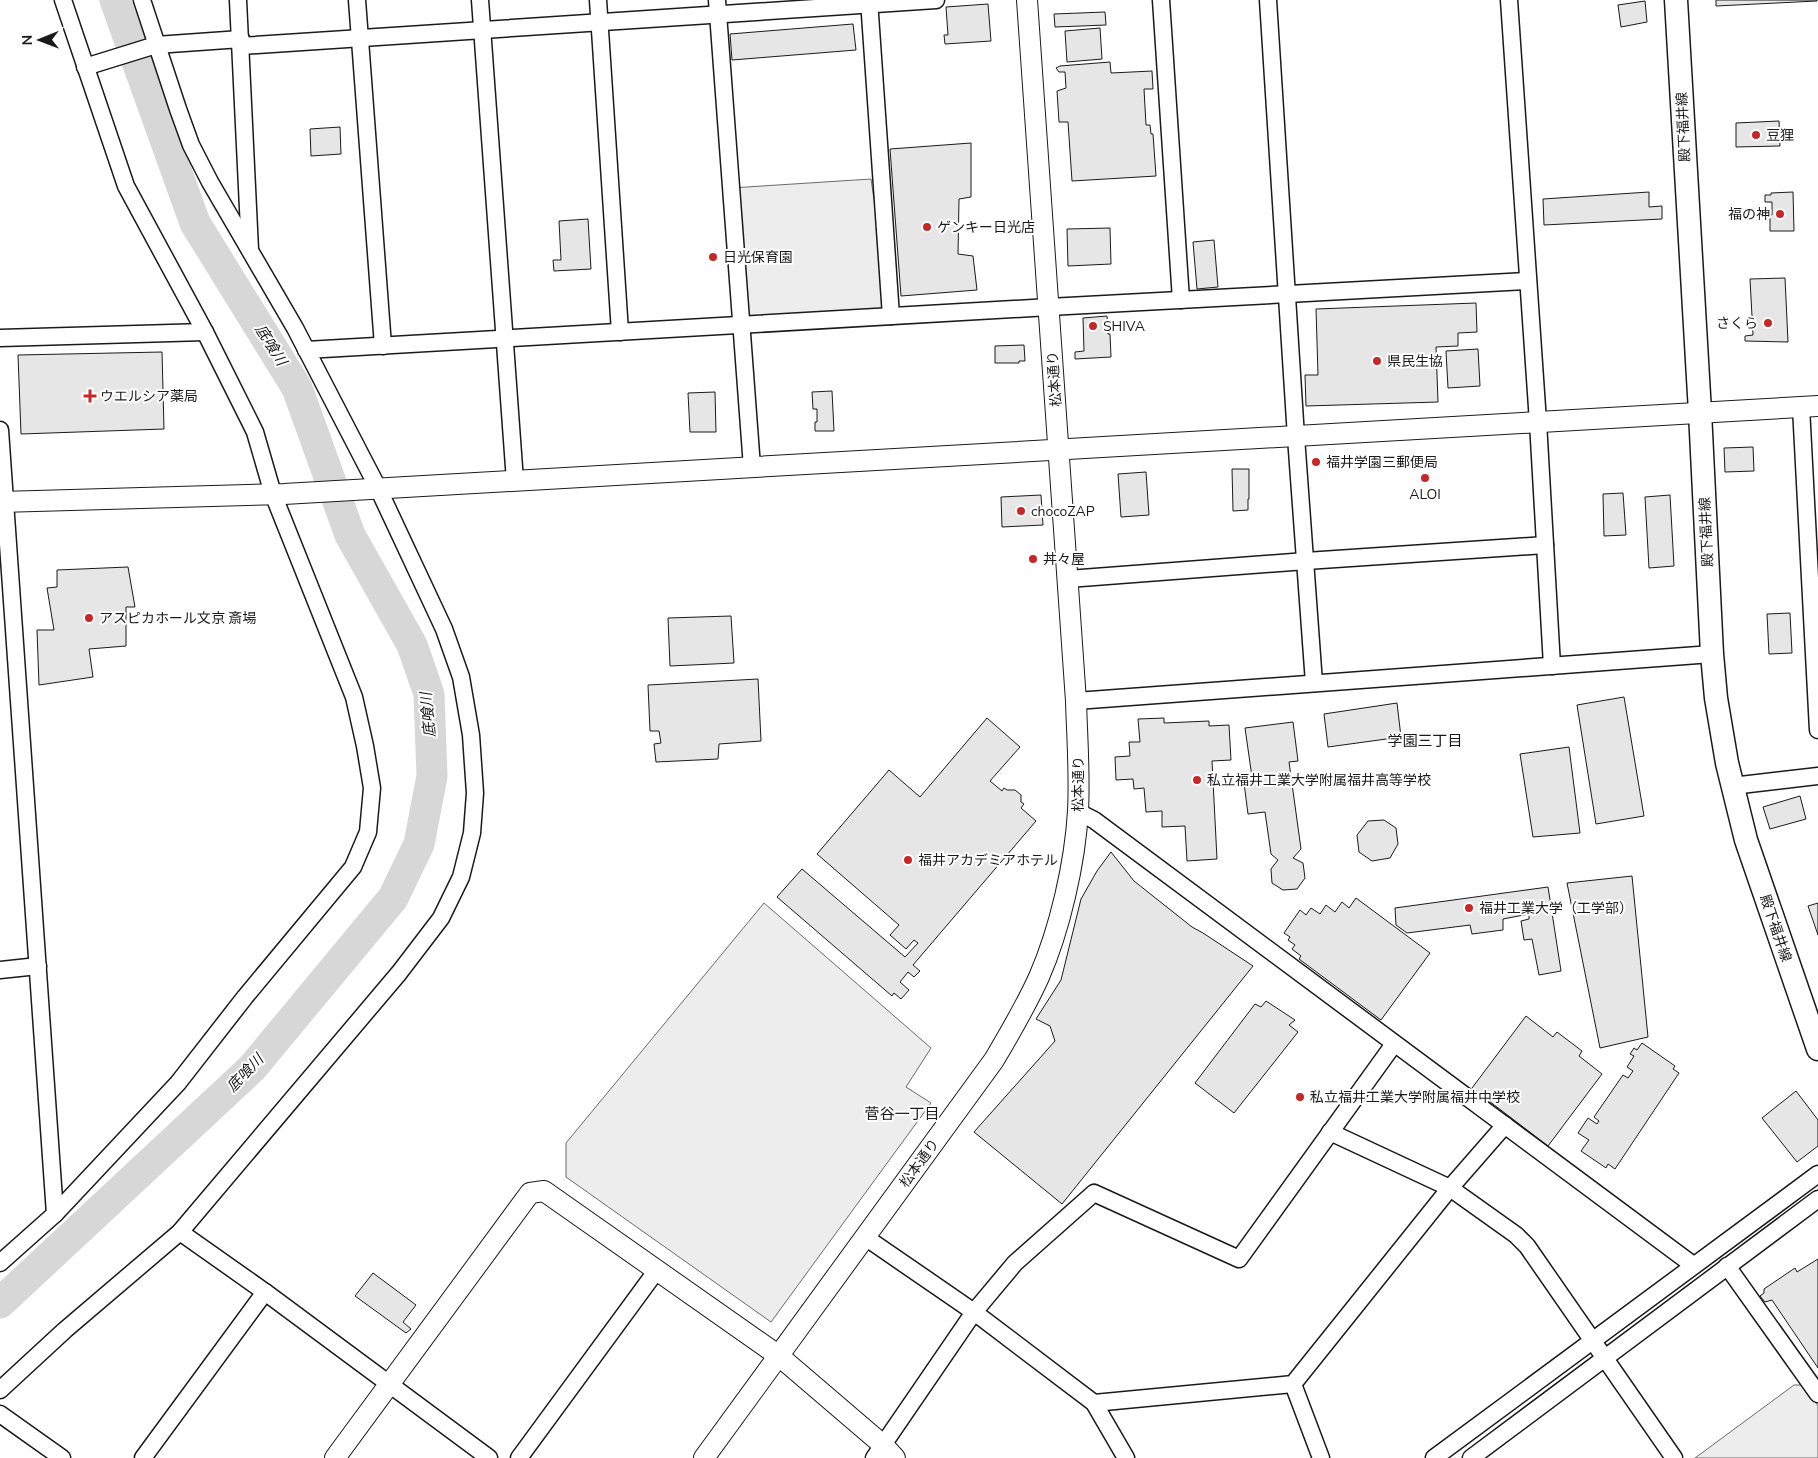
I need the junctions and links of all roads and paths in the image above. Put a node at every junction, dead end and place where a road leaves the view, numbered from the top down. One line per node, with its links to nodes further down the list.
1 (62, 0): 20 (street)
2 (142, 0): 19 (street)
3 (238, 0): 18 (street)
4 (357, 0): 17 (street)
5 (480, 0): 16 (street)
6 (598, 0): 15 (street)
7 (936, 0): 13 (street)
8 (1027, 0): 25 (street, 松本通り)
9 (1161, 0): 24 (street)
10 (1268, 0): 23 (street)
11 (1509, 0): 22 (street)
12 (1676, 0): 35 (main road, 殿下福井線)
13 (869, 2): 14 (street); 26 (street)
14 (718, 7): 15 (street); 27 (street)
15 (599, 22): 16 (street); 29 (street)
16 (482, 30): 17 (street); 31 (street)
17 (360, 38): 18 (street); 32 (street)
18 (241, 42): 19 (street); 21 (street)
19 (152, 46): 20 (street); 21 (street)
20 (90, 65): 28 (street)
21 (251, 252): 33 (street)
22 (1528, 281): 23 (street); 36 (street)
23 (1287, 294): 24 (street); 38 (street)
24 (1180, 300): 25 (street)
25 (1049, 307): 26 (street); 39 (street, 松本通り)
26 (891, 316): 27 (street)
27 (741, 325): 29 (street); 40 (street)
28 (205, 332): 30 (street); 43 (street)
29 (620, 332): 31 (street)
30 (0, 338)
31 (505, 339): 32 (street); 41 (street)
32 (383, 346): 33 (street)
33 (306, 350): 42 (street)
34 (1810, 406): 35 (street); 52 (street)
35 (1700, 412): 36 (street); 48 (main road, 殿下福井線)
36 (1538, 422): 38 (street); 45 (street)
37 (0, 430): 44 (street)
38 (1296, 437): 39 (street); 46 (street)
39 (1059, 450): 40 (street); 47 (street, 松本通り)
40 (752, 467): 41 (street)
41 (515, 481): 42 (street)
42 (370, 489): 43 (street); 66 (street)
43 (278, 494): 44 (street); 65 (street)
44 (2, 502): 56 (street)
45 (1545, 545): 46 (street); 49 (street)
46 (1306, 561): 47 (street); 50 (street)
47 (1068, 579): 51 (street, 松本通り)
48 (1712, 654): 49 (street); 54 (main road, 殿下福井線)
49 (1552, 666): 50 (street)
50 (1314, 683): 51 (street)
51 (1076, 701): 55 (street, 松本通り)
52 (1818, 730)
53 (1818, 776): 54 (street)
54 (1732, 786): 59 (main road, 殿下福井線)
55 (1078, 812): 58 (street); 67 (street, 松本通り)
56 (38, 966): 57 (street); 65 (street)
57 (0, 970)
58 (1394, 1044): 60 (street); 61 (street)
59 (1818, 1049)
60 (1505, 1126): 63 (street); 69 (street)
61 (1330, 1132): 63 (street); 73 (street)
62 (1818, 1174): 69 (street)
63 (1450, 1188): 74 (street); 77 (street)
64 (1818, 1199): 70 (street)
65 (55, 1214): 68 (street)
66 (180, 1232): 72 (street); 79 (street)
67 (865, 1237): 73 (street); 75 (street, 松本通り)
68 (0, 1263)
69 (1693, 1265): 74 (street)
70 (1727, 1266): 76 (street); 80 (street)
71 (657, 1270): 75 (street); 78 (street); 89 (street)
72 (265, 1292): 78 (street); 86 (street)
73 (974, 1312): 81 (street); 83 (street)
74 (1591, 1341): 76 (street); 93 (street)
75 (780, 1356): 83 (street); 90 (street, 松本通り)
76 (1603, 1358): 84 (street); 94 (street)
77 (1292, 1384): 81 (street); 92 (street)
78 (389, 1385): 87 (street); 88 (street)
79 (0, 1390)
80 (1818, 1394)
81 (1094, 1403): 91 (street)
82 (0, 1414): 85 (street)
83 (884, 1454)
84 (1481, 1455)
85 (54, 1456)
86 (143, 1458)
87 (335, 1458)
88 (489, 1458)
89 (519, 1458)
90 (704, 1458)
91 (1126, 1458)
92 (1321, 1458)
93 (1434, 1458)
94 (1674, 1458)

